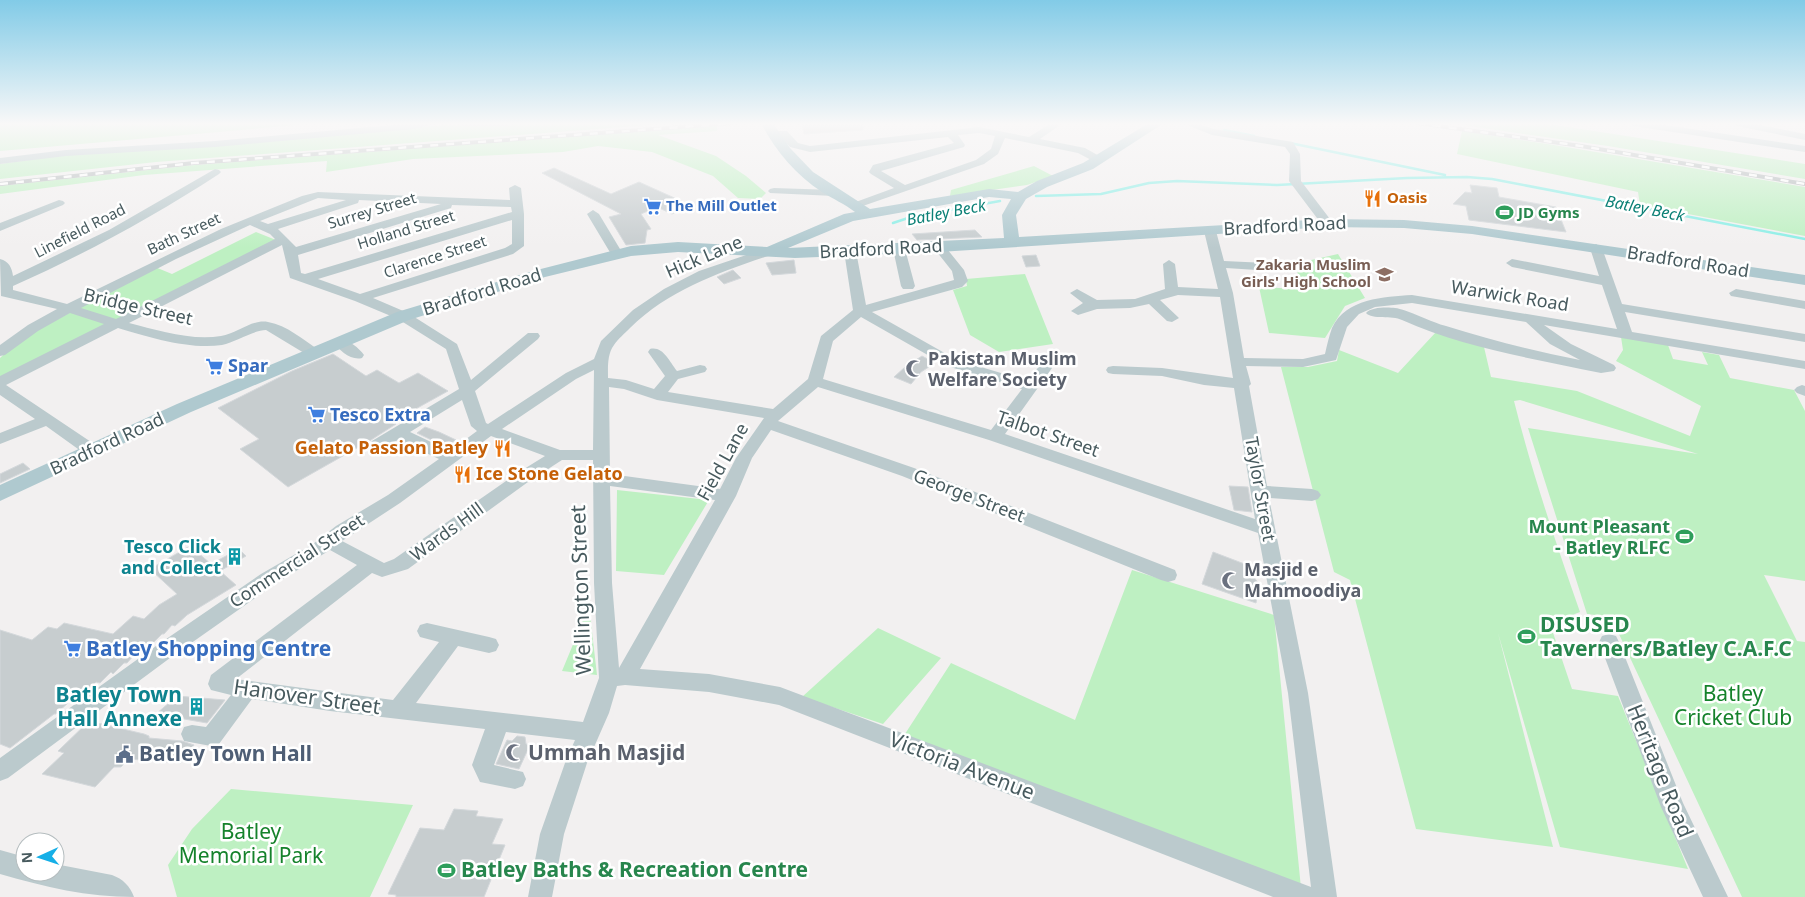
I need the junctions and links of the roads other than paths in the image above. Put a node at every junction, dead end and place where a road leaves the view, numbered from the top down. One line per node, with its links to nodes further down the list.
1 (797, 165): 11 (main road)
2 (884, 165): 9 (street)
3 (972, 165): 9 (street)
4 (1089, 165): 12 (main road)
5 (1294, 165): 21 (street)
6 (215, 172): 45 (street, Linefield Road)
7 (423, 186): 14 (street)
8 (515, 188): 17 (street)
9 (904, 189): 18 (street)
10 (774, 191): 11 (street)
11 (834, 193): 18 (main road)
12 (1020, 196): 18 (main road); 26 (main road)
13 (366, 198): 14 (street); 20 (street, Bath Street); 23 (street)
14 (409, 199): 15 (street)
15 (462, 201): 17 (street); 32 (street, Surrey Street)
16 (59, 202): 22 (street)
17 (517, 209): 41 (street, Holland Street); 50 (street, Clarence Street)
18 (862, 210): 33 (main road)
19 (593, 214): 34 (street)
20 (250, 221): 23 (street); 55 (street, Bath Street)
21 (1327, 223): 24 (main road, Bradford Road); 30 (main road, Bradford Road)
22 (0, 228)
23 (268, 228): 25 (street)
24 (1210, 230): 26 (main road, Bradford Road); 39 (street, Taylor Street)
25 (283, 240): 32 (street); 62 (street)
26 (1012, 242): 27 (main road, Bradford Road)
27 (939, 247): 29 (main road, Bradford Road); 56 (street)
28 (0, 248): 35 (street)
29 (898, 248): 31 (main road, Bradford Road); 44 (street)
30 (1596, 248): 42 (main road, Bradford Road); 43 (street)
31 (850, 251): 33 (main road, Bradford Road); 56 (street)
32 (292, 253): 41 (street)
33 (764, 253): 34 (main road, Bradford Road); 72 (street, Hick Lane)
34 (617, 254): 58 (main road, Bradford Road)
35 (0, 258)
36 (0, 263): 45 (street)
37 (1512, 263): 43 (street)
38 (1169, 264): 46 (street)
39 (1218, 264): 40 (street); 48 (street, Taylor Street)
40 (1289, 268)
41 (303, 279): 50 (street)
42 (1805, 280)
43 (1608, 282): 54 (street)
44 (908, 286)
45 (4, 291): 55 (street, Bridge Street)
46 (1172, 292): 48 (street); 51 (street)
47 (1077, 293): 52 (street)
48 (1226, 293): 73 (street, Taylor Street)
49 (1736, 293): 53 (street)
50 (360, 298): 58 (street)
51 (1152, 300): 52 (street); 60 (street)
52 (1093, 304): 57 (street)
53 (1805, 305)
54 (1617, 307): 63 (street); 65 (street)
55 (66, 310): 62 (street, Bridge Street); 67 (street, Bath Street)
56 (860, 310): 79 (street); 83 (street)
57 (1078, 311)
58 (403, 316): 66 (main road, Bradford Road); 85 (street)
59 (1349, 317): 61 (street, Warwick Road); 69 (street); 73 (street, Warwick Road)
60 (1172, 318)
61 (1530, 318): 63 (street, Warwick Road); 69 (street)
62 (120, 323): 70 (street, Bridge Street); 80 (street)
63 (1626, 335): 74 (street, Warwick Road)
64 (533, 336): 85 (street)
65 (1805, 338)
66 (340, 342): 70 (main road, Bradford Road); 71 (street)
67 (0, 352)
68 (655, 352): 78 (street)
69 (1520, 352)
70 (314, 353): 94 (main road, Bradford Road)
71 (357, 355)
72 (601, 361): 81 (street, Wellington Street); 89 (street, Commercial Street)
73 (1239, 362): 82 (street, Taylor Street)
74 (1805, 365)
75 (1045, 368): 83 (street)
76 (700, 369): 78 (street)
77 (1113, 370): 82 (street)
78 (672, 376): 86 (street)
79 (815, 381): 87 (street, Field Lane); 91 (street, Talbot Street)
80 (0, 382)
81 (602, 382): 86 (street, George Street); 96 (street, Wellington Street)
82 (1243, 384): 99 (street, Taylor Street)
83 (1031, 387): 91 (street)
84 (0, 388): 88 (street)
85 (466, 391): 89 (street); 90 (street)
86 (657, 395): 87 (street, George Street)
87 (772, 419): 102 (street, Field Lane); 106 (street, George Street)
88 (47, 420): 92 (street); 94 (street)
89 (488, 431): 95 (street); 97 (street, Commercial Street)
90 (399, 432): 93 (street); 97 (street)
91 (995, 436): 103 (street, Talbot Street)
92 (0, 439)
93 (378, 445)
94 (91, 450): 100 (main road, Bradford Road)
95 (559, 455): 96 (street); 105 (street, Wards Hill)
96 (601, 455): 98 (street, Wellington Street)
97 (451, 458): 104 (street, Commercial Street)
98 (602, 479): 102 (street); 111 (street, Wellington Street)
99 (1260, 491): 101 (street); 103 (street, Taylor Street)
100 (0, 494)
101 (1312, 495)
102 (727, 496): 111 (street, Field Lane)
103 (1266, 529): 123 (street, Taylor Street)
104 (329, 542): 105 (street, Wards Hill); 117 (street, Commercial Street)
105 (371, 564): 112 (street, Hanover Street)
106 (1168, 575)
107 (427, 632): 108 (street)
108 (452, 639): 110 (street); 113 (street)
109 (1609, 642): 124 (street, Heritage Road)
110 (489, 645)
111 (617, 677): 115 (street, Wellington Street); 122 (street, Victoria Avenue)
112 (247, 690): 113 (street, Hanover Street); 116 (street)
113 (398, 710): 114 (street, Hanover Street)
114 (499, 720): 115 (street, Hanover Street); 118 (street)
115 (590, 732): 121 (street, Wellington Street)
116 (192, 734)
117 (0, 770)
118 (515, 779)
119 (65, 877): 120 (street)
120 (122, 897)
121 (540, 897)
122 (1305, 897)
123 (1325, 897)
124 (1716, 897)

